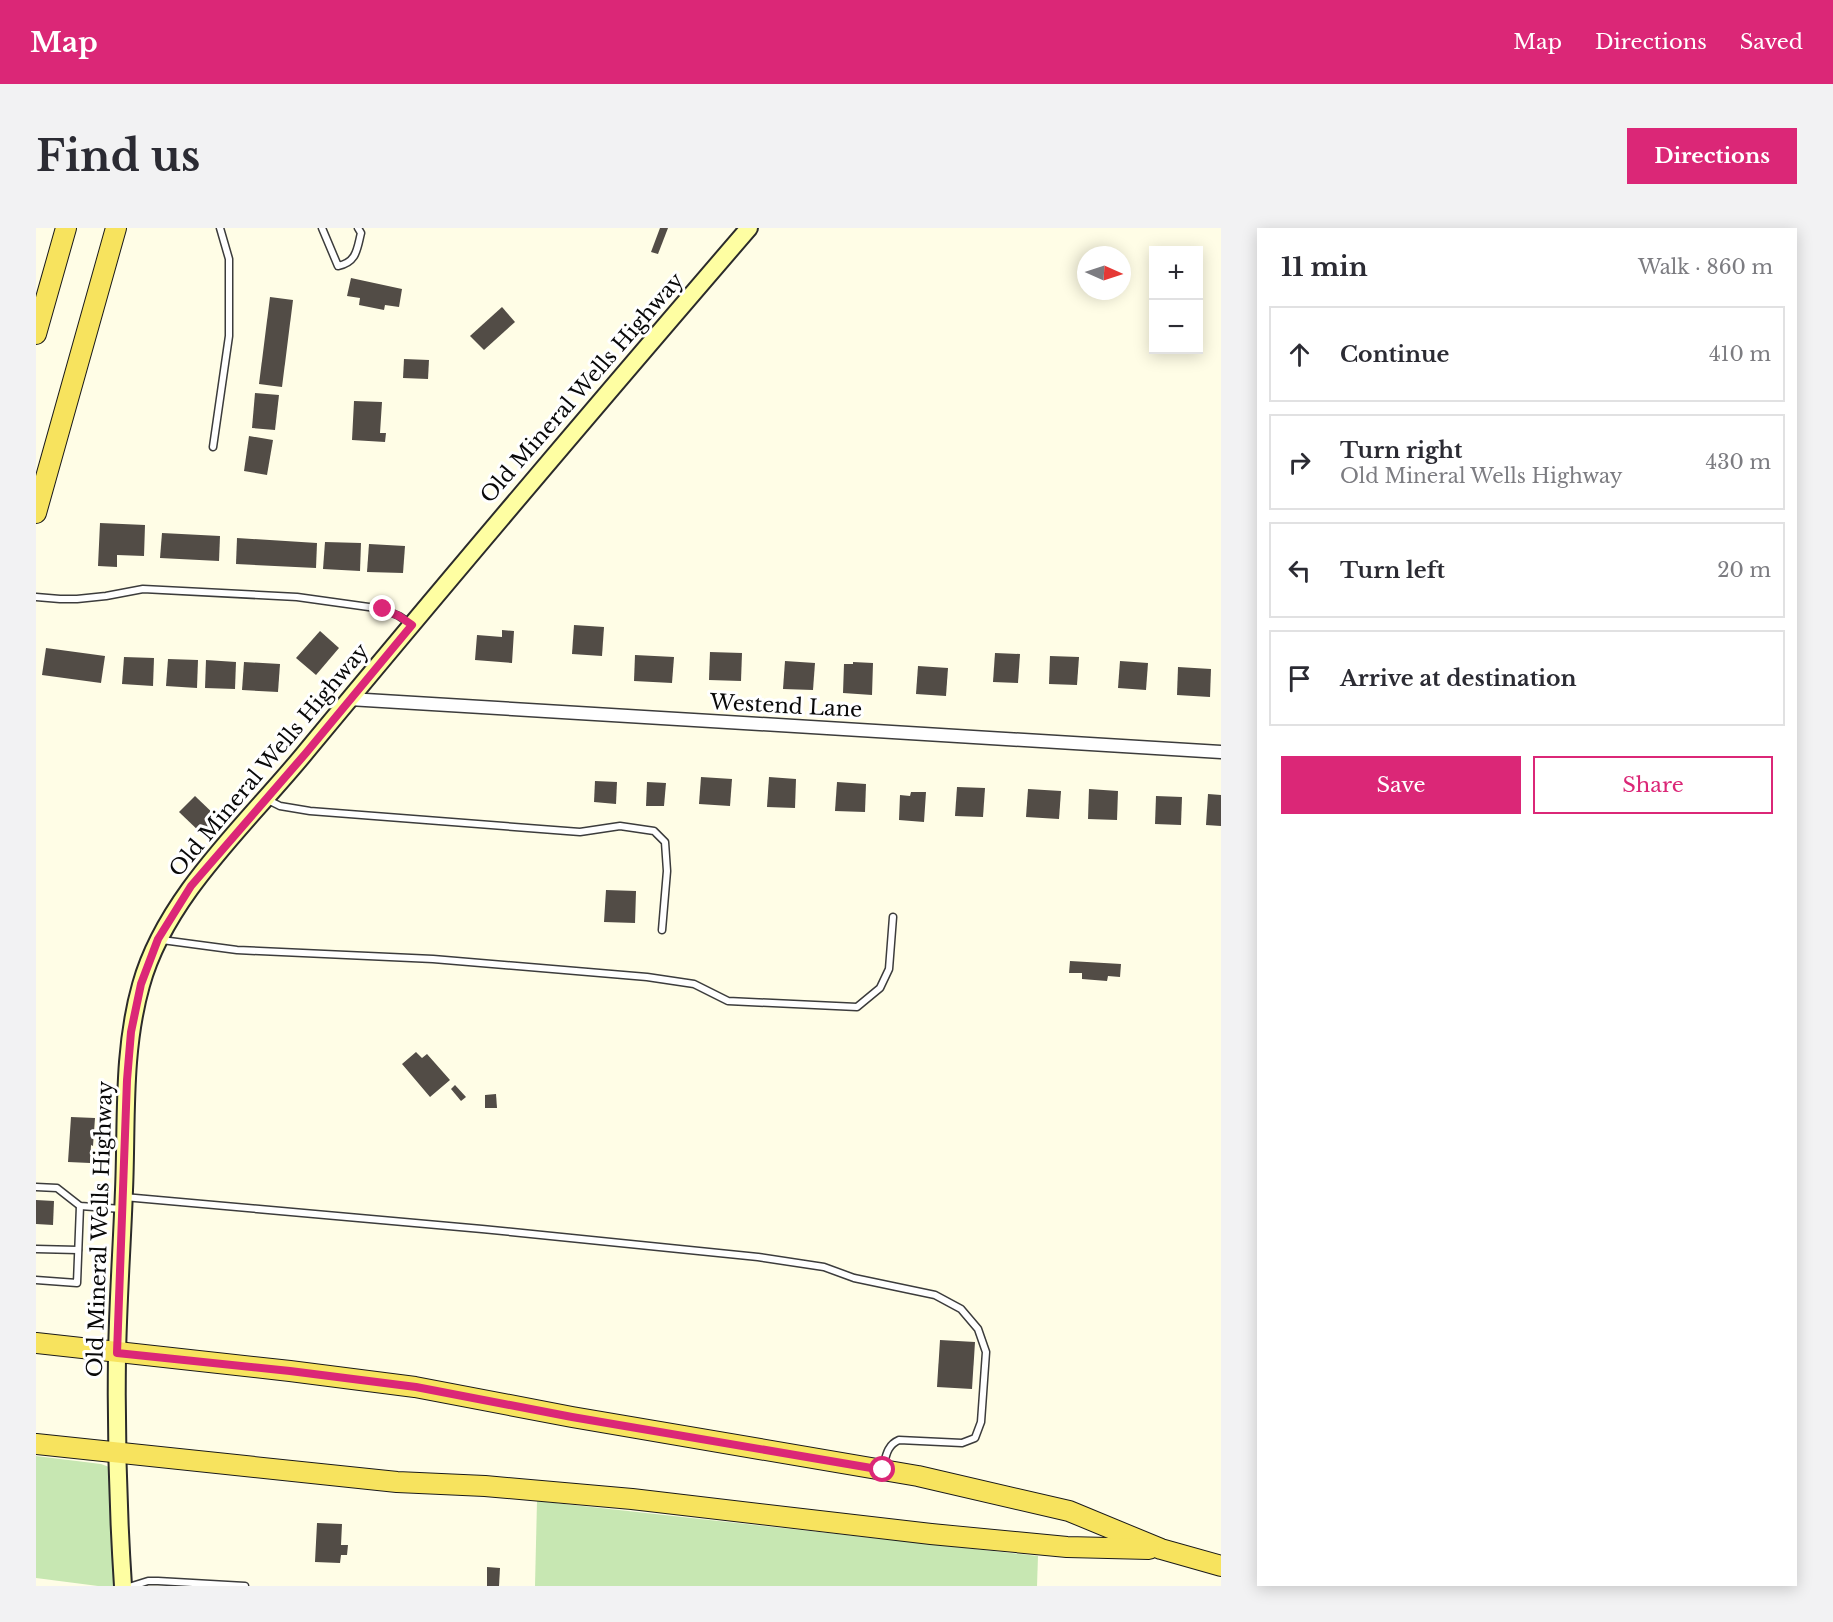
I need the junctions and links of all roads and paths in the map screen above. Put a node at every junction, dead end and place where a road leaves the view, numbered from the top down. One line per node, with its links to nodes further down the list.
1 (66, 228): 7 (main road)
2 (116, 228): 9 (main road)
3 (220, 228): 8 (lane)
4 (322, 228): 5 (lane)
5 (358, 228)
6 (749, 228): 11 (street, Old Mineral Wells Highway)
7 (36, 334)
8 (213, 447)
9 (36, 513)
10 (36, 597): 11 (lane)
11 (412, 625): 12 (street, Old Mineral Wells Highway)
12 (349, 699): 13 (street, Westend Lane); 14 (street, Old Mineral Wells Highway)
13 (1221, 752)
14 (266, 799): 16 (lane); 17 (street, Old Mineral Wells Highway)
15 (893, 917): 17 (lane)
16 (662, 930)
17 (158, 939): 19 (street, Old Mineral Wells Highway)
18 (36, 1187): 20 (lane)
19 (124, 1203): 20 (lane); 29 (street, Old Mineral Wells Highway); 32 (lane)
20 (80, 1206): 23 (lane)
21 (36, 1249): 22 (lane)
22 (53, 1250): 23 (lane); 24 (lane)
23 (78, 1250): 27 (lane)
24 (53, 1258)
25 (52, 1272): 27 (lane)
26 (36, 1280): 27 (lane)
27 (52, 1281)
28 (36, 1343): 29 (main road)
29 (117, 1353): 31 (street, Old Mineral Wells Highway); 32 (main road)
30 (36, 1444): 31 (main road)
31 (118, 1454): 33 (main road); 35 (street, Old Mineral Wells Highway)
32 (883, 1470): 33 (main road)
33 (1161, 1549): 34 (main road)
34 (1221, 1566)
35 (123, 1586)
36 (132, 1586): 37 (lane)
37 (245, 1586)

